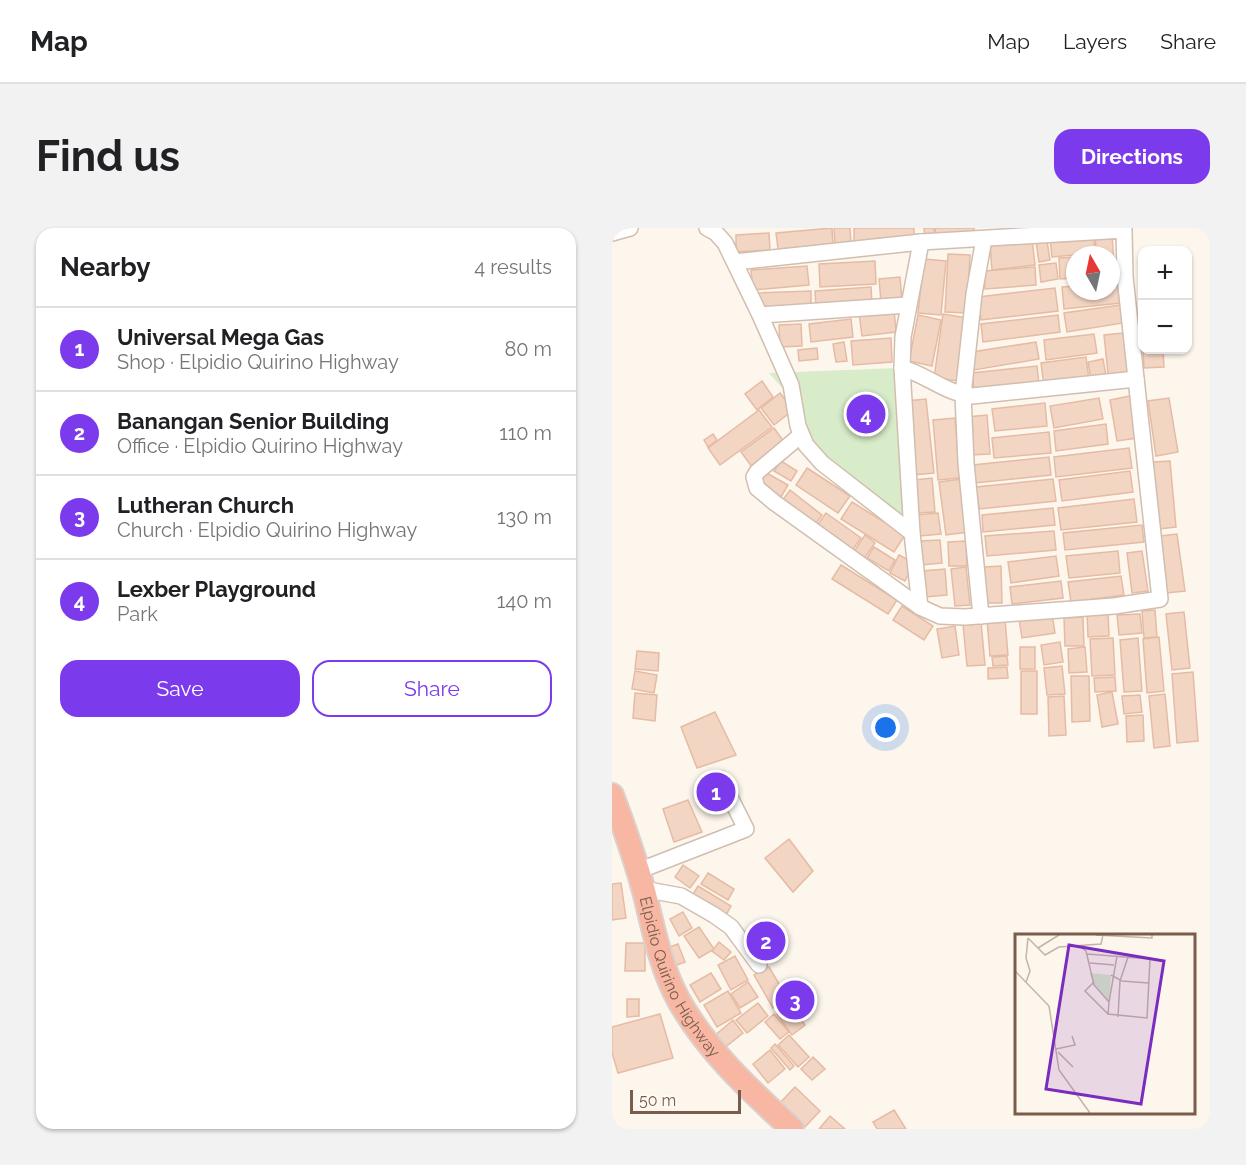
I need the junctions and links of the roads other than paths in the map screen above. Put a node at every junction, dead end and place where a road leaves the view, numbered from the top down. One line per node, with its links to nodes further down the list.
1 (630, 228): 3 (street)
2 (707, 228): 6 (street)
3 (612, 233)
4 (984, 239): 5 (street); 10 (street); 11 (street)
5 (921, 242): 6 (street); 7 (street)
6 (735, 262): 8 (street)
7 (908, 305): 8 (street); 9 (street)
8 (760, 315): 12 (street)
9 (902, 368): 11 (street); 13 (street)
10 (1136, 380): 11 (street); 15 (street)
11 (963, 395): 15 (street)
12 (801, 435): 13 (street); 14 (street)
13 (912, 533): 14 (street)
14 (920, 607): 15 (street)
15 (981, 616)
16 (721, 779): 18 (street)
17 (612, 795): 18 (highway, Elpidio Quirino Highway)
18 (641, 880): 19 (street); 20 (highway, Elpidio Quirino Highway)
19 (759, 965)
20 (792, 1129)

